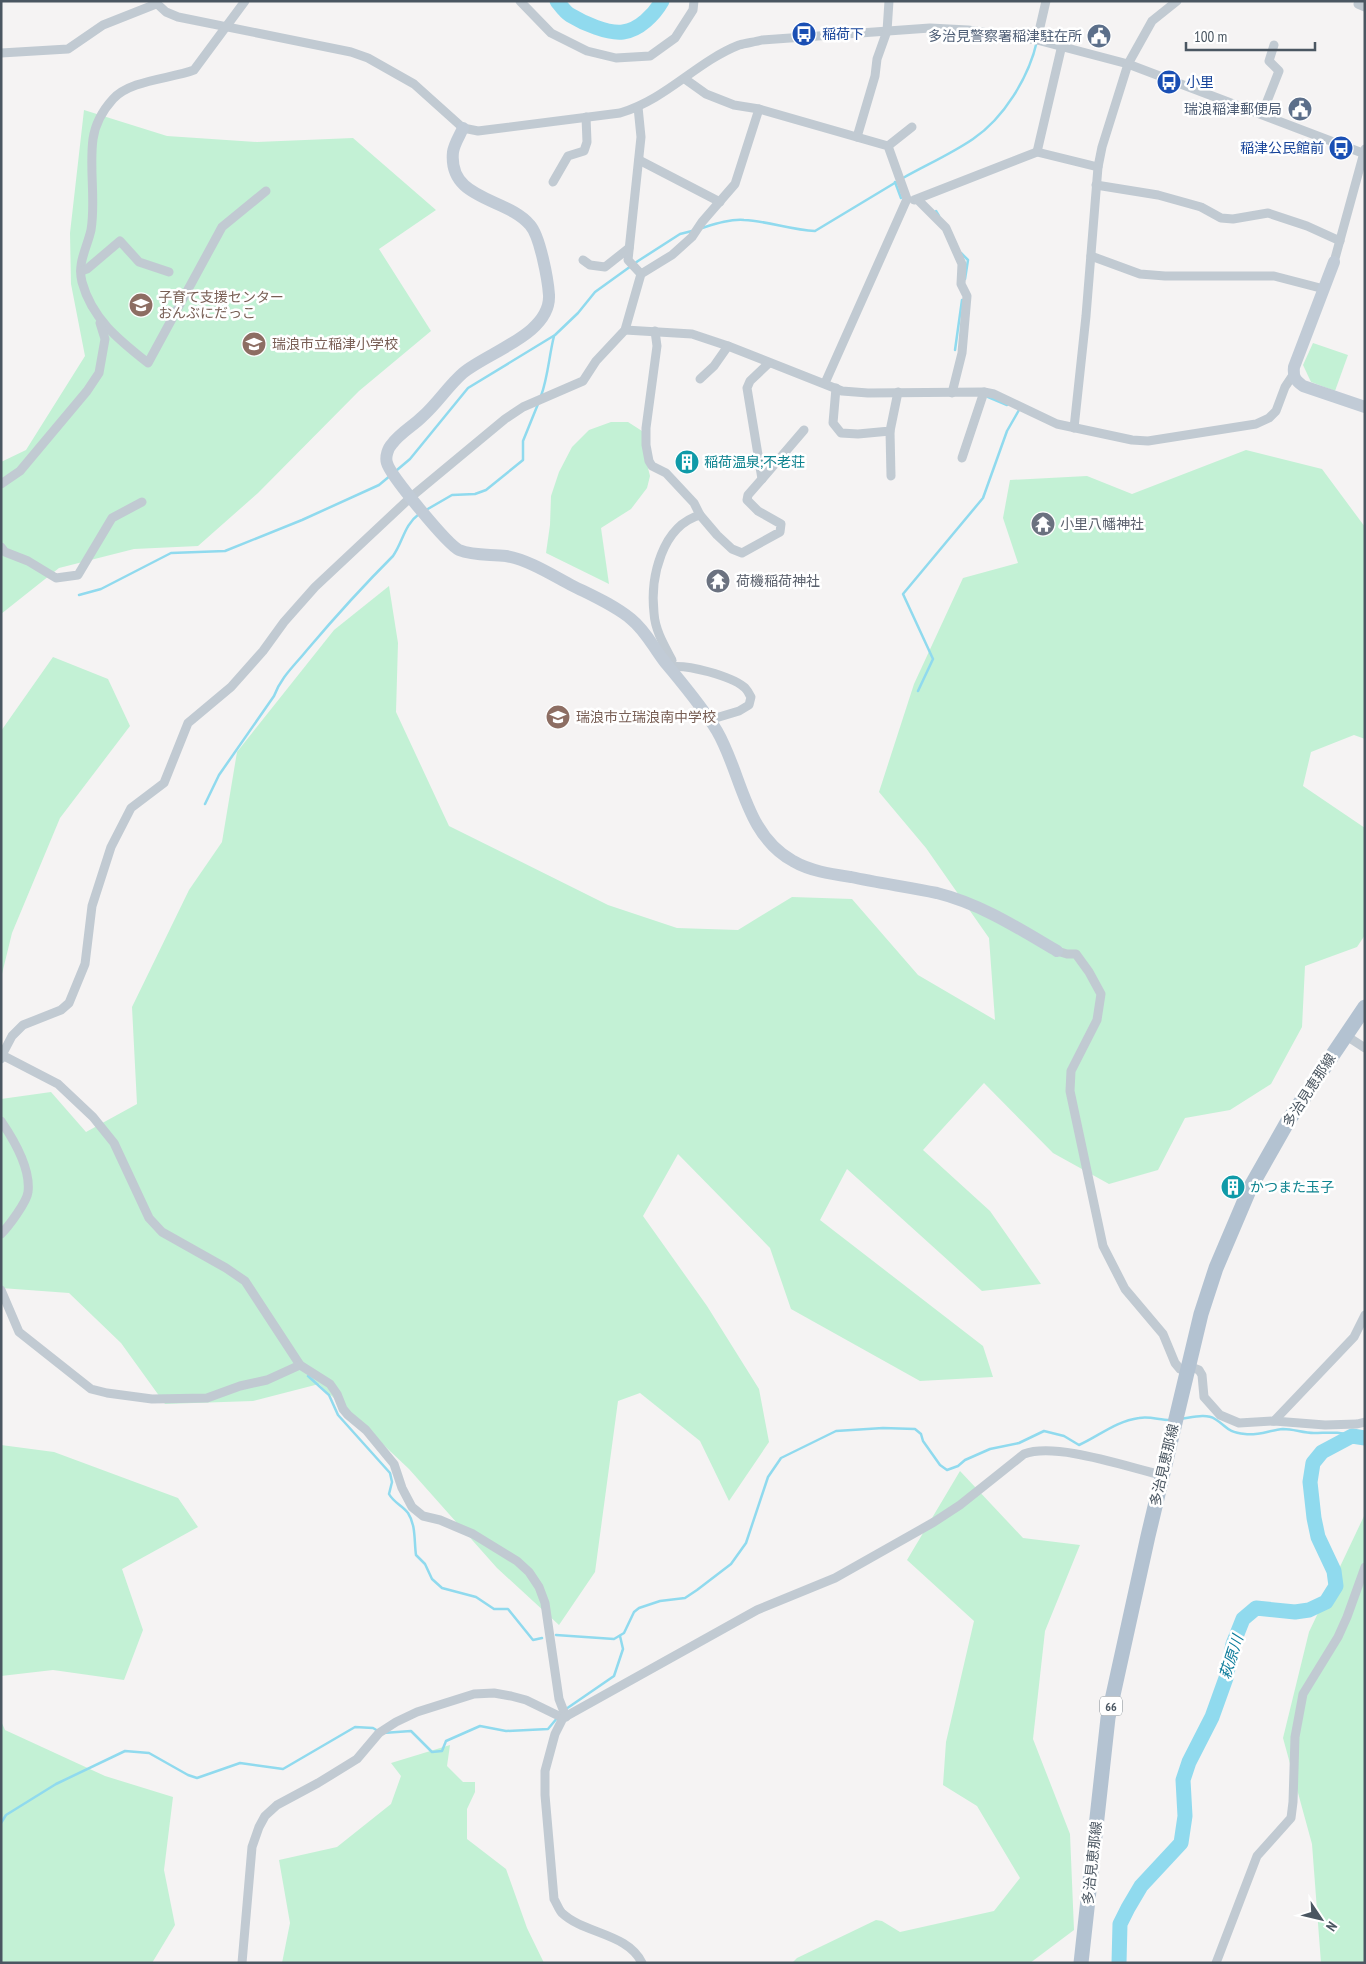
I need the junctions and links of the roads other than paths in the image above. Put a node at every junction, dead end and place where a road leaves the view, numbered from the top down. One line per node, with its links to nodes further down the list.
1 (245, 1): 8 (street)
2 (520, 1): 3 (street)
3 (694, 1)
4 (889, 1): 9 (street)
5 (1046, 1): 10 (street)
6 (1177, 1): 14 (street)
7 (155, 3): 8 (street); 13 (street)
8 (225, 28): 21 (street); 39 (street)
9 (887, 31): 10 (street); 15 (street); 22 (street)
10 (1041, 40): 11 (street)
11 (1062, 45): 14 (street); 24 (street)
12 (1274, 45): 18 (street)
13 (1, 53)
14 (1128, 64): 18 (street); 27 (street)
15 (685, 79): 16 (street); 17 (street)
16 (638, 108): 19 (street); 26 (street)
17 (759, 109): 22 (street); 33 (street)
18 (1262, 114): 25 (street)
19 (586, 117): 21 (street); 28 (street)
20 (912, 127): 23 (street)
21 (463, 128): 63 (street)
22 (857, 137): 23 (street)
23 (888, 146): 31 (street)
24 (1037, 152): 27 (street); 32 (street)
25 (1364, 152): 34 (street)
26 (639, 160): 33 (street); 35 (street)
27 (1098, 168): 29 (street)
28 (553, 182)
29 (1096, 185): 34 (street); 36 (street)
30 (266, 191): 43 (street)
31 (907, 199): 32 (street); 50 (street)
32 (918, 200): 54 (street)
33 (720, 202): 41 (street)
34 (1340, 242): 38 (street)
35 (630, 248): 37 (street); 41 (street)
36 (1091, 256): 42 (street); 56 (street)
37 (583, 260)
38 (1334, 262): 42 (street)
39 (81, 271): 40 (street); 43 (street)
40 (169, 272)
41 (641, 274): 44 (street)
42 (1324, 289): 48 (street)
43 (100, 320): 62 (street)
44 (624, 330): 45 (street); 63 (street)
45 (655, 331): 46 (street); 65 (street)
46 (728, 346): 47 (street); 49 (street)
47 (769, 363): 50 (street); 61 (street)
48 (1293, 375): 55 (street); 56 (street)
49 (700, 379)
50 (825, 384): 51 (street)
51 (836, 388): 52 (street); 58 (street)
52 (898, 392): 54 (street); 58 (street)
53 (984, 392): 54 (street); 56 (street); 59 (street)
54 (952, 393)
55 (1365, 407)
56 (1074, 428)
57 (804, 430): 61 (street)
58 (890, 431): 60 (street)
59 (962, 458)
60 (891, 476)
61 (762, 479): 65 (street)
62 (1, 484)
63 (411, 496): 67 (street); 73 (street)
64 (142, 502): 66 (street)
65 (700, 515): 67 (street)
66 (1, 547)
67 (669, 666): 68 (street); 68 (street)
68 (709, 720): 69 (street)
69 (1058, 951): 80 (street)
70 (1365, 1007): 71 (main road, 多治見恵那線 / 66)
71 (1346, 1035): 72 (street); 80 (main road, 多治見恵那線 / 66)
72 (1365, 1048)
73 (2, 1055): 74 (street); 79 (street)
74 (1, 1058)
75 (1, 1121): 76 (street)
76 (1, 1234)
77 (1, 1290): 79 (street)
78 (1365, 1315): 81 (street)
79 (300, 1365): 85 (street)
80 (1187, 1369): 81 (street); 83 (main road, 多治見恵那線 / 66)
81 (1274, 1422): 82 (street)
82 (1365, 1422)
83 (1162, 1475): 85 (street); 88 (main road, 多治見恵那線 / 66)
84 (1365, 1567): 89 (street)
85 (564, 1717): 86 (street); 87 (street)
86 (242, 1963)
87 (642, 1963)
88 (1081, 1963)
89 (1216, 1963)

